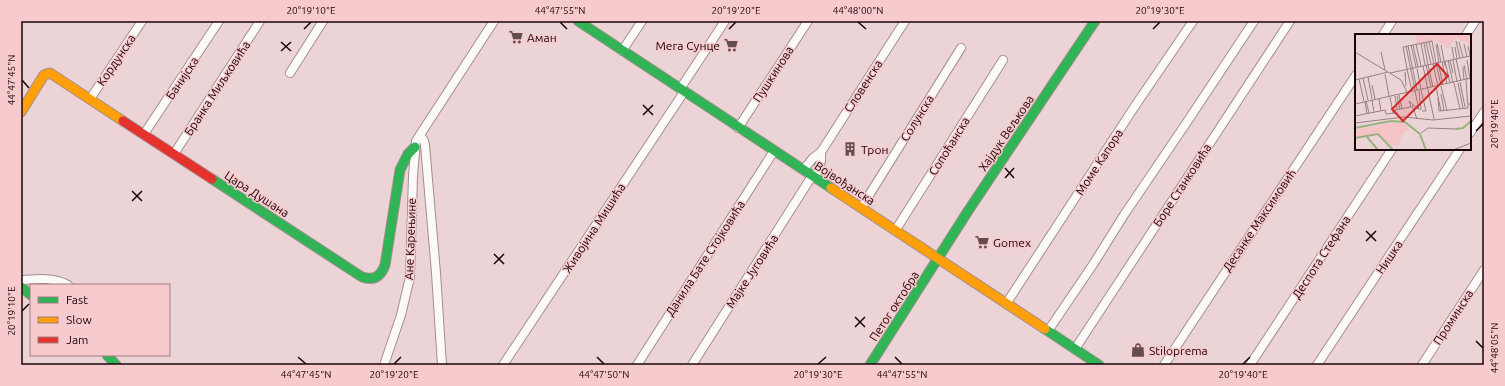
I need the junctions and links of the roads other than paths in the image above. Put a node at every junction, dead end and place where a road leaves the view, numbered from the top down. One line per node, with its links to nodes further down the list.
1 (142, 21): 25 (street, Кордунска)
2 (220, 21): 30 (street, Банијска)
3 (260, 21): 37 (street, Бранка Миљковића)
4 (323, 21): 22 (street)
5 (494, 21): 31 (street, Ане Карењине)
6 (578, 21): 20 (street, Војвођанска)
7 (642, 21): 20 (street)
8 (725, 21): 24 (street, Живојина Мишића)
9 (808, 21): 28 (street, Пушкинова)
10 (905, 21): 36 (street, Словенска)
11 (1095, 21): 42 (street, Хајдук Вељкова)
12 (1193, 21): 48 (street, Моме Капора)
13 (1254, 21): 49 (street)
14 (1290, 21): 50 (street, Боре Станковића)
15 (1392, 21): 17 (street)
16 (1475, 21): 18 (street)
17 (1384, 34)
18 (1467, 34)
19 (961, 48): 40 (street, Солунска)
20 (622, 51): 24 (street, Војвођанска)
21 (1003, 60): 41 (street, Сопоћанска)
22 (290, 73)
23 (1355, 77): 60 (street, Десанке Максимовић)
24 (682, 90): 28 (street, Војвођанска); 55 (street, Живојина Мишића)
25 (90, 99): 26 (street, Цара Душана); 30 (street, Цара Душана)
26 (21, 112)
27 (1484, 112): 29 (street)
28 (738, 128): 35 (street, Војвођанска)
29 (1471, 132)
30 (144, 134): 37 (street, Цара Душана)
31 (420, 135): 32 (street, Ане Карењине); 54 (street, Ане Карењине)
32 (415, 146): 37 (street, Цара Душана); 53 (street, Ане Карењине)
33 (1391, 150): 61 (street, Деспота Стефана)
34 (1459, 150): 62 (street, Нишка)
35 (774, 152): 38 (street, Војвођанска); 56 (street, Данила Бате Стојковића)
36 (821, 152): 38 (street, Словенска); 39 (street, Словенска)
37 (174, 154)
38 (803, 170): 39 (street, Војвођанска)
39 (813, 177): 40 (street, Војвођанска); 57 (street, Мајке Југовића)
40 (861, 208): 41 (street, Војвођанска)
41 (895, 231): 42 (street, Војвођанска)
42 (938, 259): 48 (street, Војвођанска); 58 (street, Петог октобра)
43 (1484, 270): 63 (street, Проминска)
44 (21, 280): 45 (street)
45 (66, 284)
46 (21, 287): 47 (street)
47 (30, 294)
48 (1006, 304): 49 (street, Војвођанска)
49 (1048, 331): 50 (street, Војвођанска)
50 (1075, 349): 59 (street, Војвођанска)
51 (108, 356): 52 (street)
52 (116, 365)
53 (384, 365)
54 (442, 365)
55 (503, 365)
56 (637, 365)
57 (692, 365)
58 (870, 365)
59 (1099, 365)
60 (1164, 365)
61 (1250, 365)
62 (1317, 365)
63 (1422, 365)

